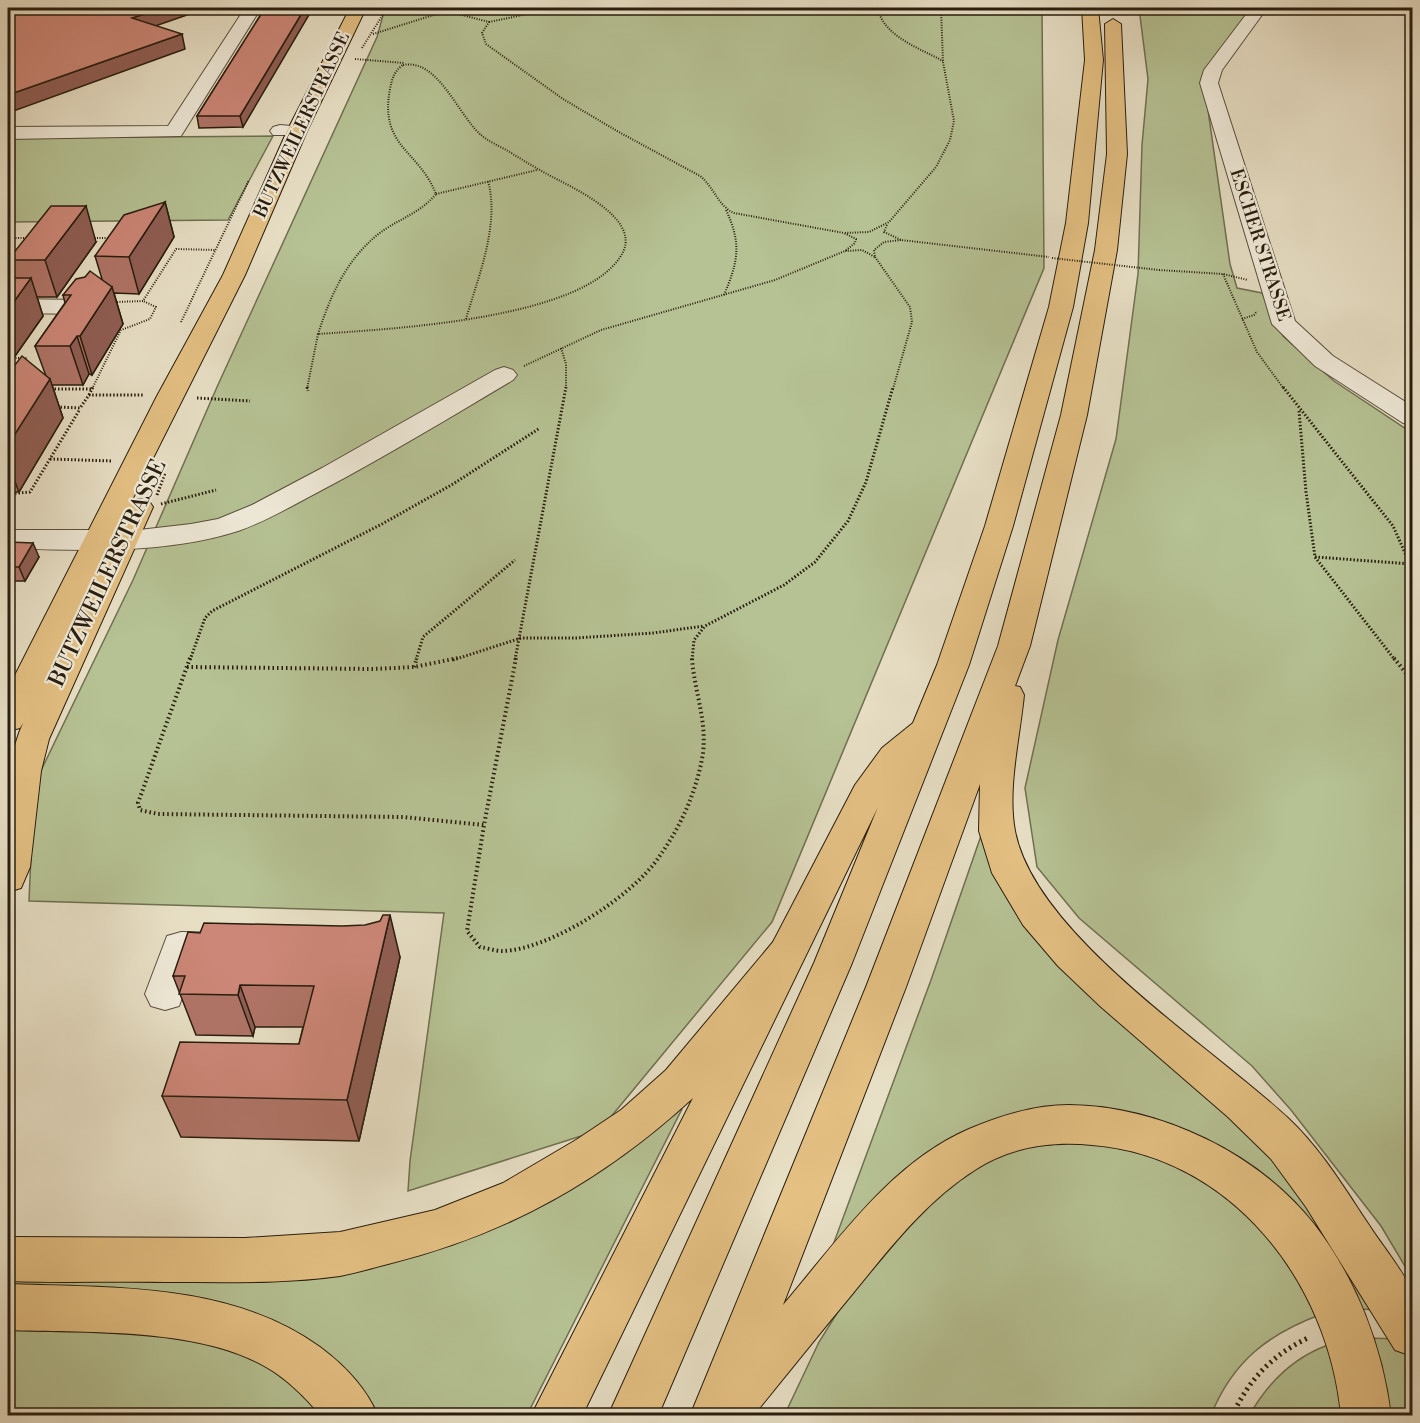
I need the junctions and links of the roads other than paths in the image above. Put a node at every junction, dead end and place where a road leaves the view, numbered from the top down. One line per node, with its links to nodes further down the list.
1 (253, 8): 6 (street)
2 (1090, 8): 15 (main road)
3 (1112, 8): 13 (main road)
4 (1259, 8): 10 (street, ESCHER STRASSE)
5 (357, 9): 12 (main road, BUTZWEILERSTRASSE)
6 (8, 133)
7 (8, 306): 8 (street)
8 (88, 307)
9 (504, 375): 12 (street)
10 (1413, 417)
11 (8, 539): 12 (street)
12 (111, 539): 14 (main road, BUTZWEILERSTRASSE); 16 (main road, BUTZWEILERSTRASSE)
13 (1014, 646): 22 (main road); 26 (main road)
14 (8, 720)
15 (929, 724): 17 (main road); 25 (main road)
16 (8, 878)
17 (792, 946): 20 (main road); 24 (main road)
18 (261, 948): 19 (street)
19 (165, 994)
20 (8, 1259)
21 (9, 1308): 23 (main road)
22 (1413, 1333)
23 (353, 1416)
24 (556, 1416)
25 (633, 1416)
26 (715, 1416)
27 (721, 1416): 28 (main road)
28 (1366, 1416)

